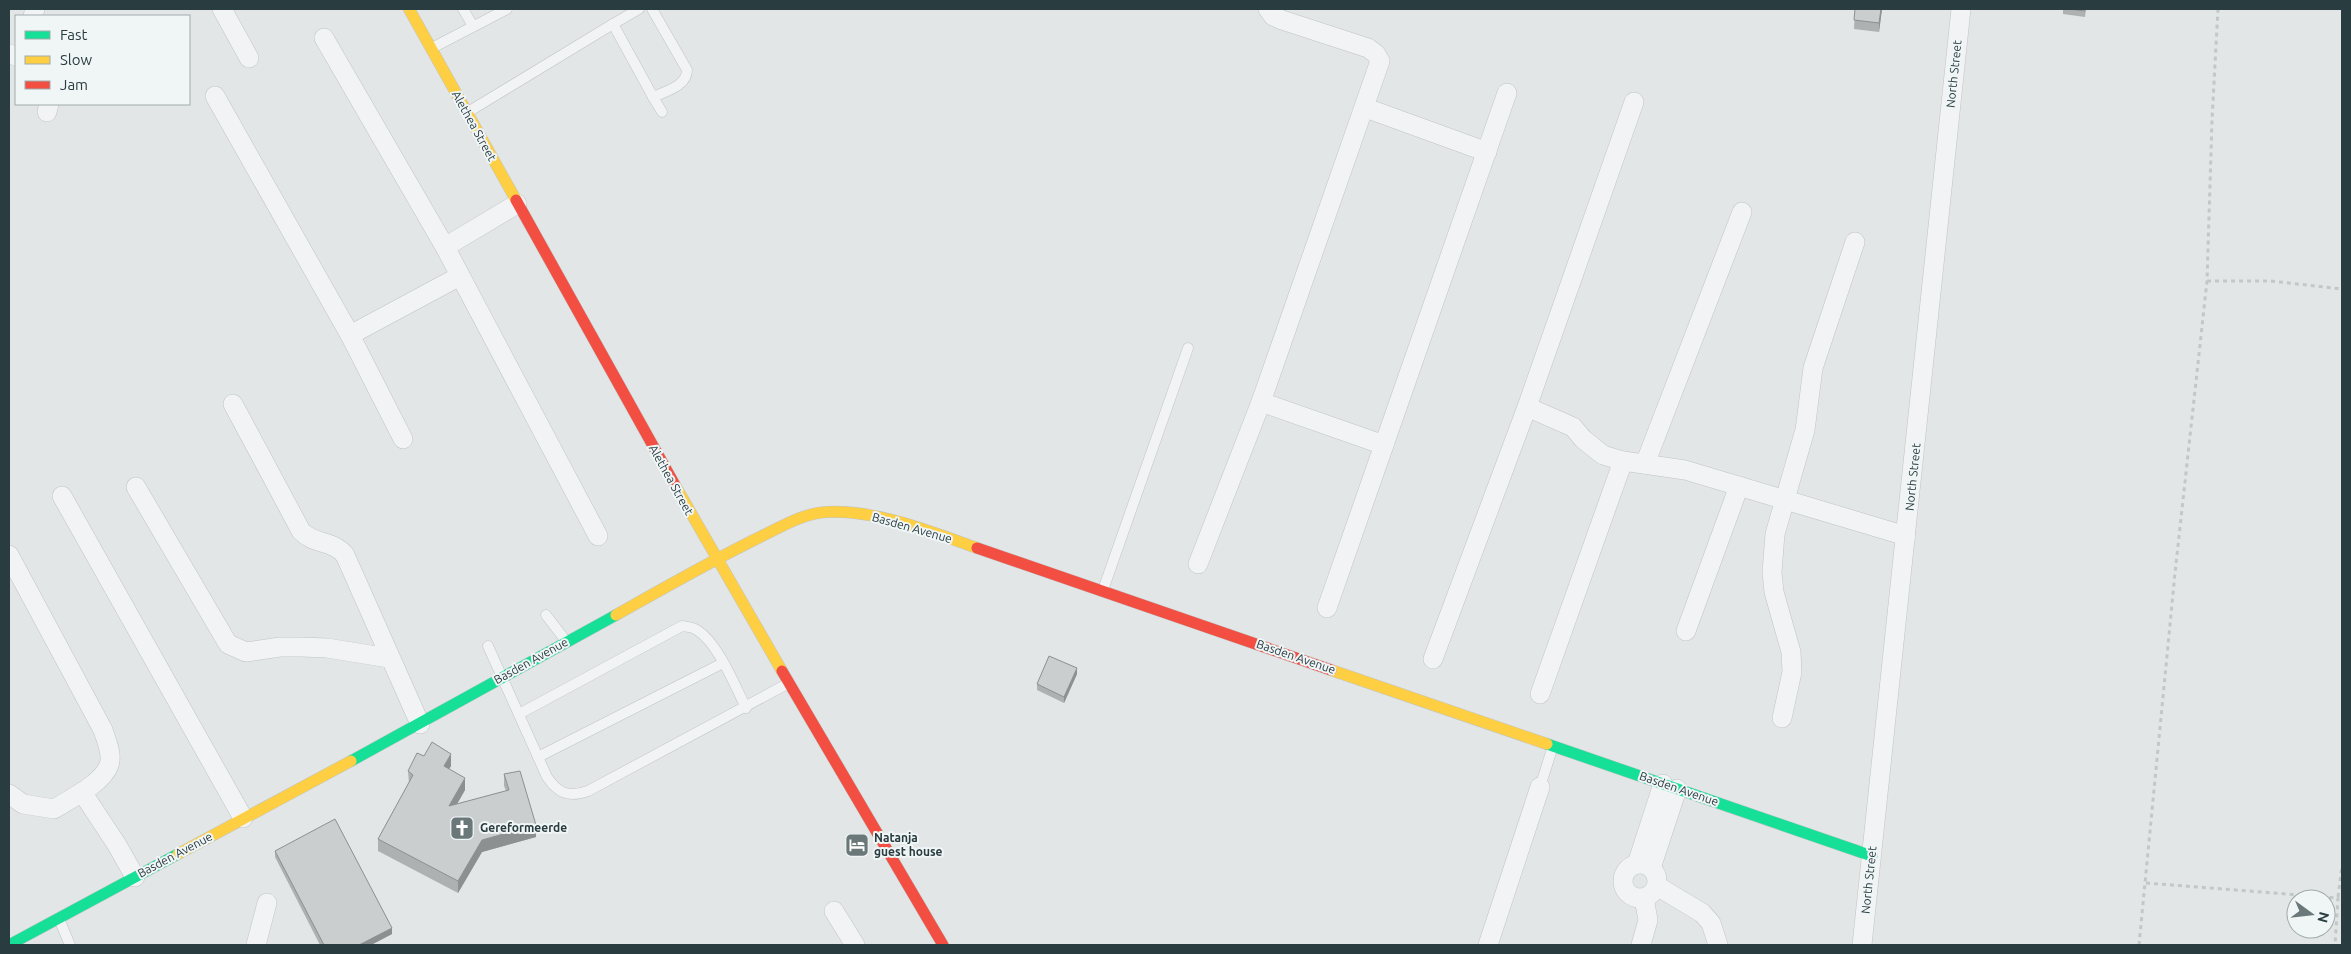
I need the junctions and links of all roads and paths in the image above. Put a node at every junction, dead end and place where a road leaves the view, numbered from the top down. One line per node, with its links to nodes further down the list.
1 (222, 9): 14 (street)
2 (410, 9): 13 (street, Alethea Street)
3 (463, 9): 11 (lane)
4 (507, 9): 11 (lane)
5 (639, 9): 10 (lane)
6 (652, 9): 17 (lane)
7 (1268, 9): 19 (street)
8 (1961, 9): 44 (street, North Street)
9 (2218, 9): 28 (path)
10 (613, 24): 17 (lane); 21 (lane)
11 (473, 26): 13 (lane)
12 (324, 38): 26 (street)
13 (431, 48): 21 (street, Alethea Street)
14 (249, 58)
15 (1507, 93): 22 (street)
16 (214, 96): 30 (street)
17 (653, 98): 20 (lane)
18 (1634, 102): 34 (street)
19 (1366, 108): 22 (street); 32 (street)
20 (662, 112)
21 (467, 113): 23 (street, Alethea Street)
22 (1487, 152): 36 (street)
23 (517, 204): 26 (street); 46 (street, Alethea Street)
24 (1742, 212): 38 (street)
25 (1855, 242): 42 (street)
26 (444, 247): 27 (street)
27 (460, 276): 30 (street); 43 (street)
28 (2206, 281): 29 (path); 75 (path)
29 (2342, 289)
30 (350, 335): 35 (street)
31 (1188, 348): 48 (lane)
32 (1262, 402): 36 (street); 47 (street)
33 (233, 404): 54 (street)
34 (1527, 408): 37 (street); 55 (street)
35 (403, 439)
36 (1384, 445): 49 (street)
37 (1622, 461): 38 (street); 59 (street)
38 (1645, 464): 39 (street)
39 (1739, 486): 42 (street); 51 (street)
40 (136, 487): 54 (street)
41 (62, 496): 70 (street)
42 (1786, 500): 44 (street); 62 (street)
43 (598, 536)
44 (1906, 536): 71 (street, North Street)
45 (9, 555): 68 (street)
46 (716, 559): 48 (street, Basden Avenue); 52 (street, Basden Avenue); 58 (street, Alethea Street)
47 (1198, 564)
48 (1103, 591): 64 (street, Basden Avenue)
49 (1327, 608)
50 (546, 615): 52 (lane)
51 (1686, 631)
52 (567, 642): 57 (street, Basden Avenue)
53 (488, 646): 57 (lane)
54 (389, 658): 63 (street)
55 (1433, 659)
56 (723, 663): 60 (lane); 61 (lane); 65 (lane)
57 (503, 677): 61 (lane); 63 (street, Basden Avenue)
58 (789, 683): 60 (lane); 85 (street, Alethea Street)
59 (1540, 694)
60 (746, 708): 65 (lane)
61 (519, 714): 65 (lane)
62 (1782, 718)
63 (420, 724): 70 (street, Basden Avenue)
64 (1554, 746): 66 (street, Basden Avenue); 67 (lane)
65 (538, 757)
66 (1670, 786): 71 (street, Basden Avenue); 72 (street)
67 (1540, 787): 86 (street)
68 (82, 792): 69 (street); 74 (street)
69 (9, 794)
70 (243, 818): 74 (street, Basden Avenue)
71 (1872, 856): 89 (street, North Street)
72 (1644, 866): 76 (street); 76 (street)
73 (2342, 866): 77 (path)
74 (135, 877): 80 (street, Basden Avenue)
75 (2146, 883): 77 (path); 90 (path)
76 (1651, 892): 87 (street); 88 (street)
77 (2338, 898): 91 (path)
78 (267, 903): 83 (street)
79 (834, 911): 84 (street)
80 (59, 918): 81 (street, Basden Avenue); 82 (lane)
81 (16, 943)
82 (70, 945)
83 (256, 945)
84 (855, 945)
85 (943, 945)
86 (1488, 945)
87 (1641, 945)
88 (1718, 945)
89 (1862, 945)
90 (2139, 945)
91 (2335, 945)

